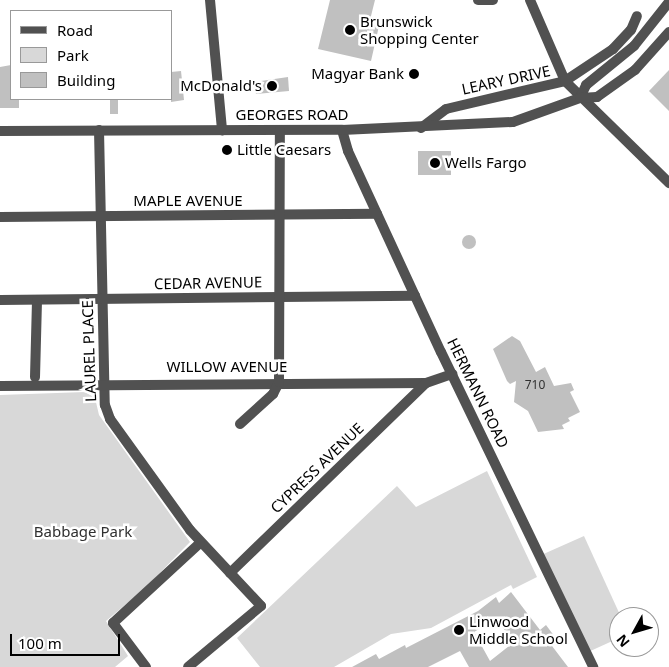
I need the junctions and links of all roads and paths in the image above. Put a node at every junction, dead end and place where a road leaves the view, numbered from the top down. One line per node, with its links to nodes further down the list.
1 (210, 0): 12 (street)
2 (478, 0): 3 (street)
3 (493, 0)
4 (530, 0): 8 (street)
5 (669, 2): 9 (street)
6 (637, 16): 8 (street, LEARY DRIVE)
7 (669, 32): 9 (street, GEORGES ROAD)
8 (565, 81): 9 (street); 10 (street, LEARY DRIVE)
9 (580, 98): 10 (street, GEORGES ROAD); 16 (street)
10 (422, 128): 14 (street, GEORGES ROAD)
11 (99, 130): 12 (street, GEORGES ROAD); 15 (street, GEORGES ROAD); 19 (street, LAUREL PLACE)
12 (222, 130): 13 (street, GEORGES ROAD)
13 (280, 130): 14 (street, GEORGES ROAD); 18 (street)
14 (342, 130): 17 (street, HERMANN ROAD)
15 (0, 132)
16 (669, 183)
17 (377, 214): 18 (street, MAPLE AVENUE); 21 (street, HERMANN ROAD)
18 (279, 215): 19 (street, MAPLE AVENUE); 22 (street)
19 (101, 216): 20 (street, MAPLE AVENUE); 23 (street, LAUREL PLACE)
20 (0, 217)
21 (416, 296): 22 (street, CEDAR AVENUE); 26 (street, HERMANN ROAD)
22 (277, 297): 23 (street, CEDAR AVENUE); 28 (street)
23 (102, 299): 25 (street, CEDAR AVENUE); 29 (street, LAUREL PLACE)
24 (0, 300): 25 (street, CEDAR AVENUE)
25 (36, 300): 27 (street)
26 (452, 374): 30 (street, WILLOW AVENUE); 37 (street, HERMANN ROAD)
27 (35, 377)
28 (279, 382): 29 (street, WILLOW AVENUE); 30 (street, WILLOW AVENUE); 32 (street)
29 (104, 383): 31 (street, WILLOW AVENUE); 33 (street, LAUREL PLACE)
30 (426, 383): 34 (street, CYPRESS AVENUE)
31 (0, 386)
32 (240, 424)
33 (200, 543): 34 (street, LAUREL PLACE); 35 (street)
34 (230, 573): 36 (street, LAUREL PLACE)
35 (146, 667)
36 (188, 667)
37 (592, 667)

